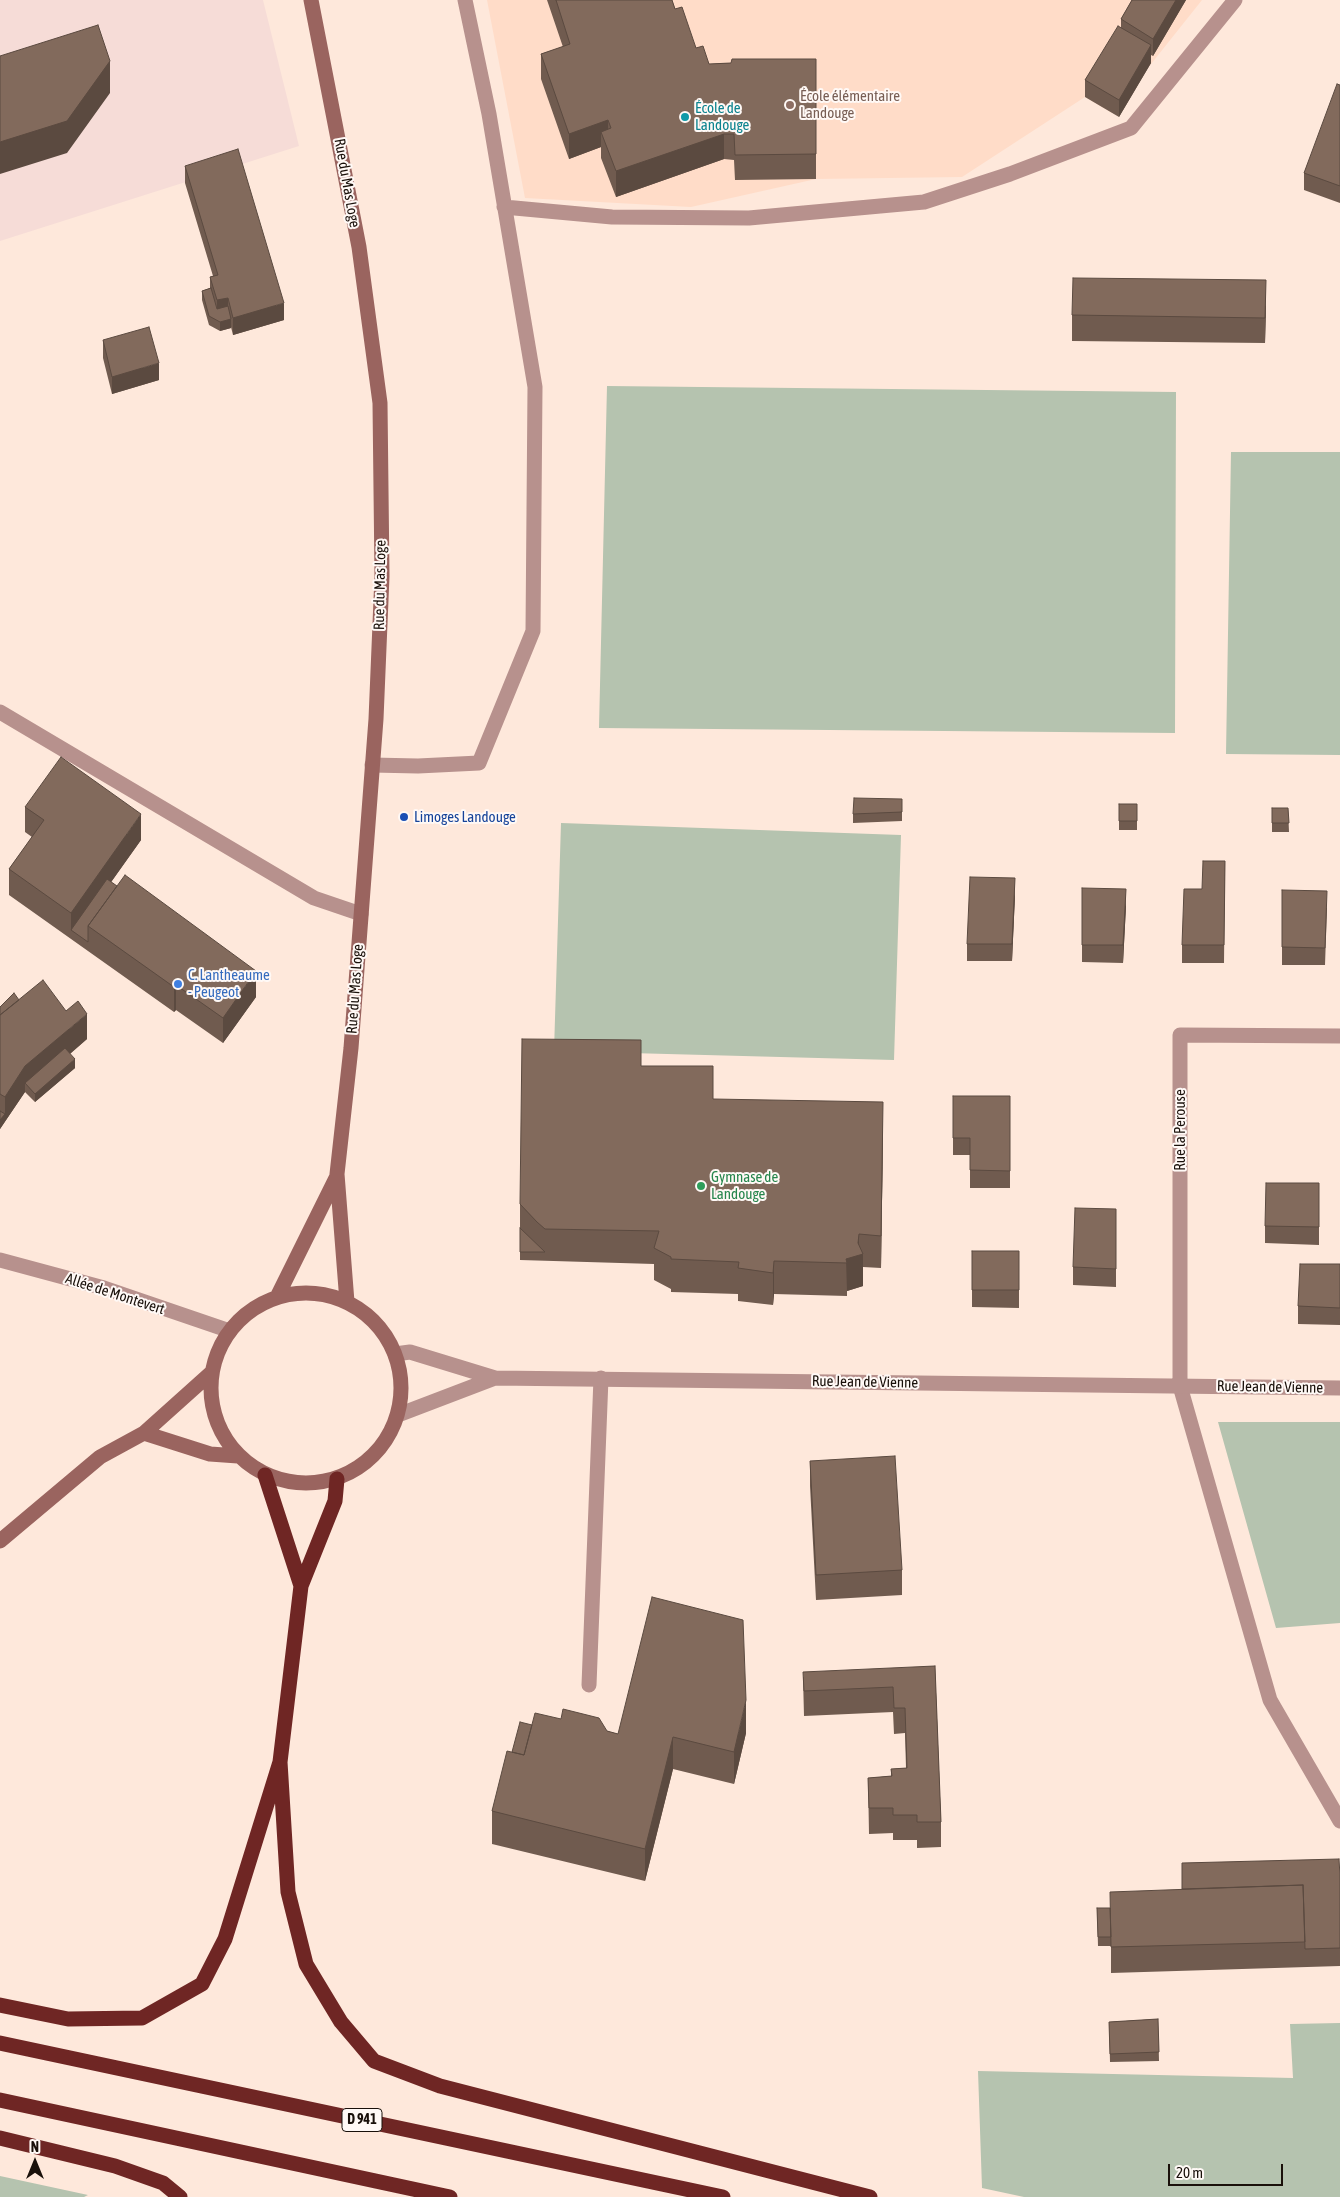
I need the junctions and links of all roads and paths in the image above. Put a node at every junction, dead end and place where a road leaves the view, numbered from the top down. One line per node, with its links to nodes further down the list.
1 (312, 0): 6 (main road, Rue du Mas Loge)
2 (465, 0): 4 (street)
3 (1235, 0): 4 (street)
4 (504, 207): 6 (street)
5 (0, 712): 7 (street)
6 (372, 764): 7 (main road, Rue du Mas Loge)
7 (361, 914): 9 (main road, Rue du Mas Loge)
8 (1340, 1036): 18 (street, Rue la Perouse)
9 (337, 1174): 11 (main road, Rue du Mas Loge); 12 (main road, Rue du Mas Loge)
10 (0, 1260): 13 (street, Allée de Montevert)
11 (277, 1298): 12 (main road); 13 (main road)
12 (347, 1302): 14 (main road)
13 (230, 1331): 15 (main road)
14 (395, 1354): 16 (street, Rue Jean de Vienne); 20 (main road)
15 (212, 1372): 21 (main road); 22 (main road)
16 (495, 1378): 17 (street, Rue Jean de Vienne); 20 (street)
17 (601, 1378): 18 (street, Rue Jean de Vienne); 27 (street)
18 (1180, 1386): 19 (street, Rue Jean de Vienne); 29 (street)
19 (1340, 1388)
20 (398, 1415): 24 (main road)
21 (144, 1433): 22 (main road); 25 (main road)
22 (238, 1456): 23 (main road)
23 (265, 1475): 24 (main road); 26 (highway)
24 (336, 1478): 26 (highway)
25 (0, 1541)
26 (301, 1586): 28 (highway)
27 (589, 1685)
28 (280, 1762): 30 (highway); 37 (highway)
29 (1340, 1821)
30 (0, 2005)
31 (0, 2043): 36 (highway, D 941)
32 (0, 2100): 35 (highway)
33 (0, 2138): 34 (highway)
34 (180, 2197)
35 (450, 2197)
36 (724, 2197)
37 (870, 2197)

